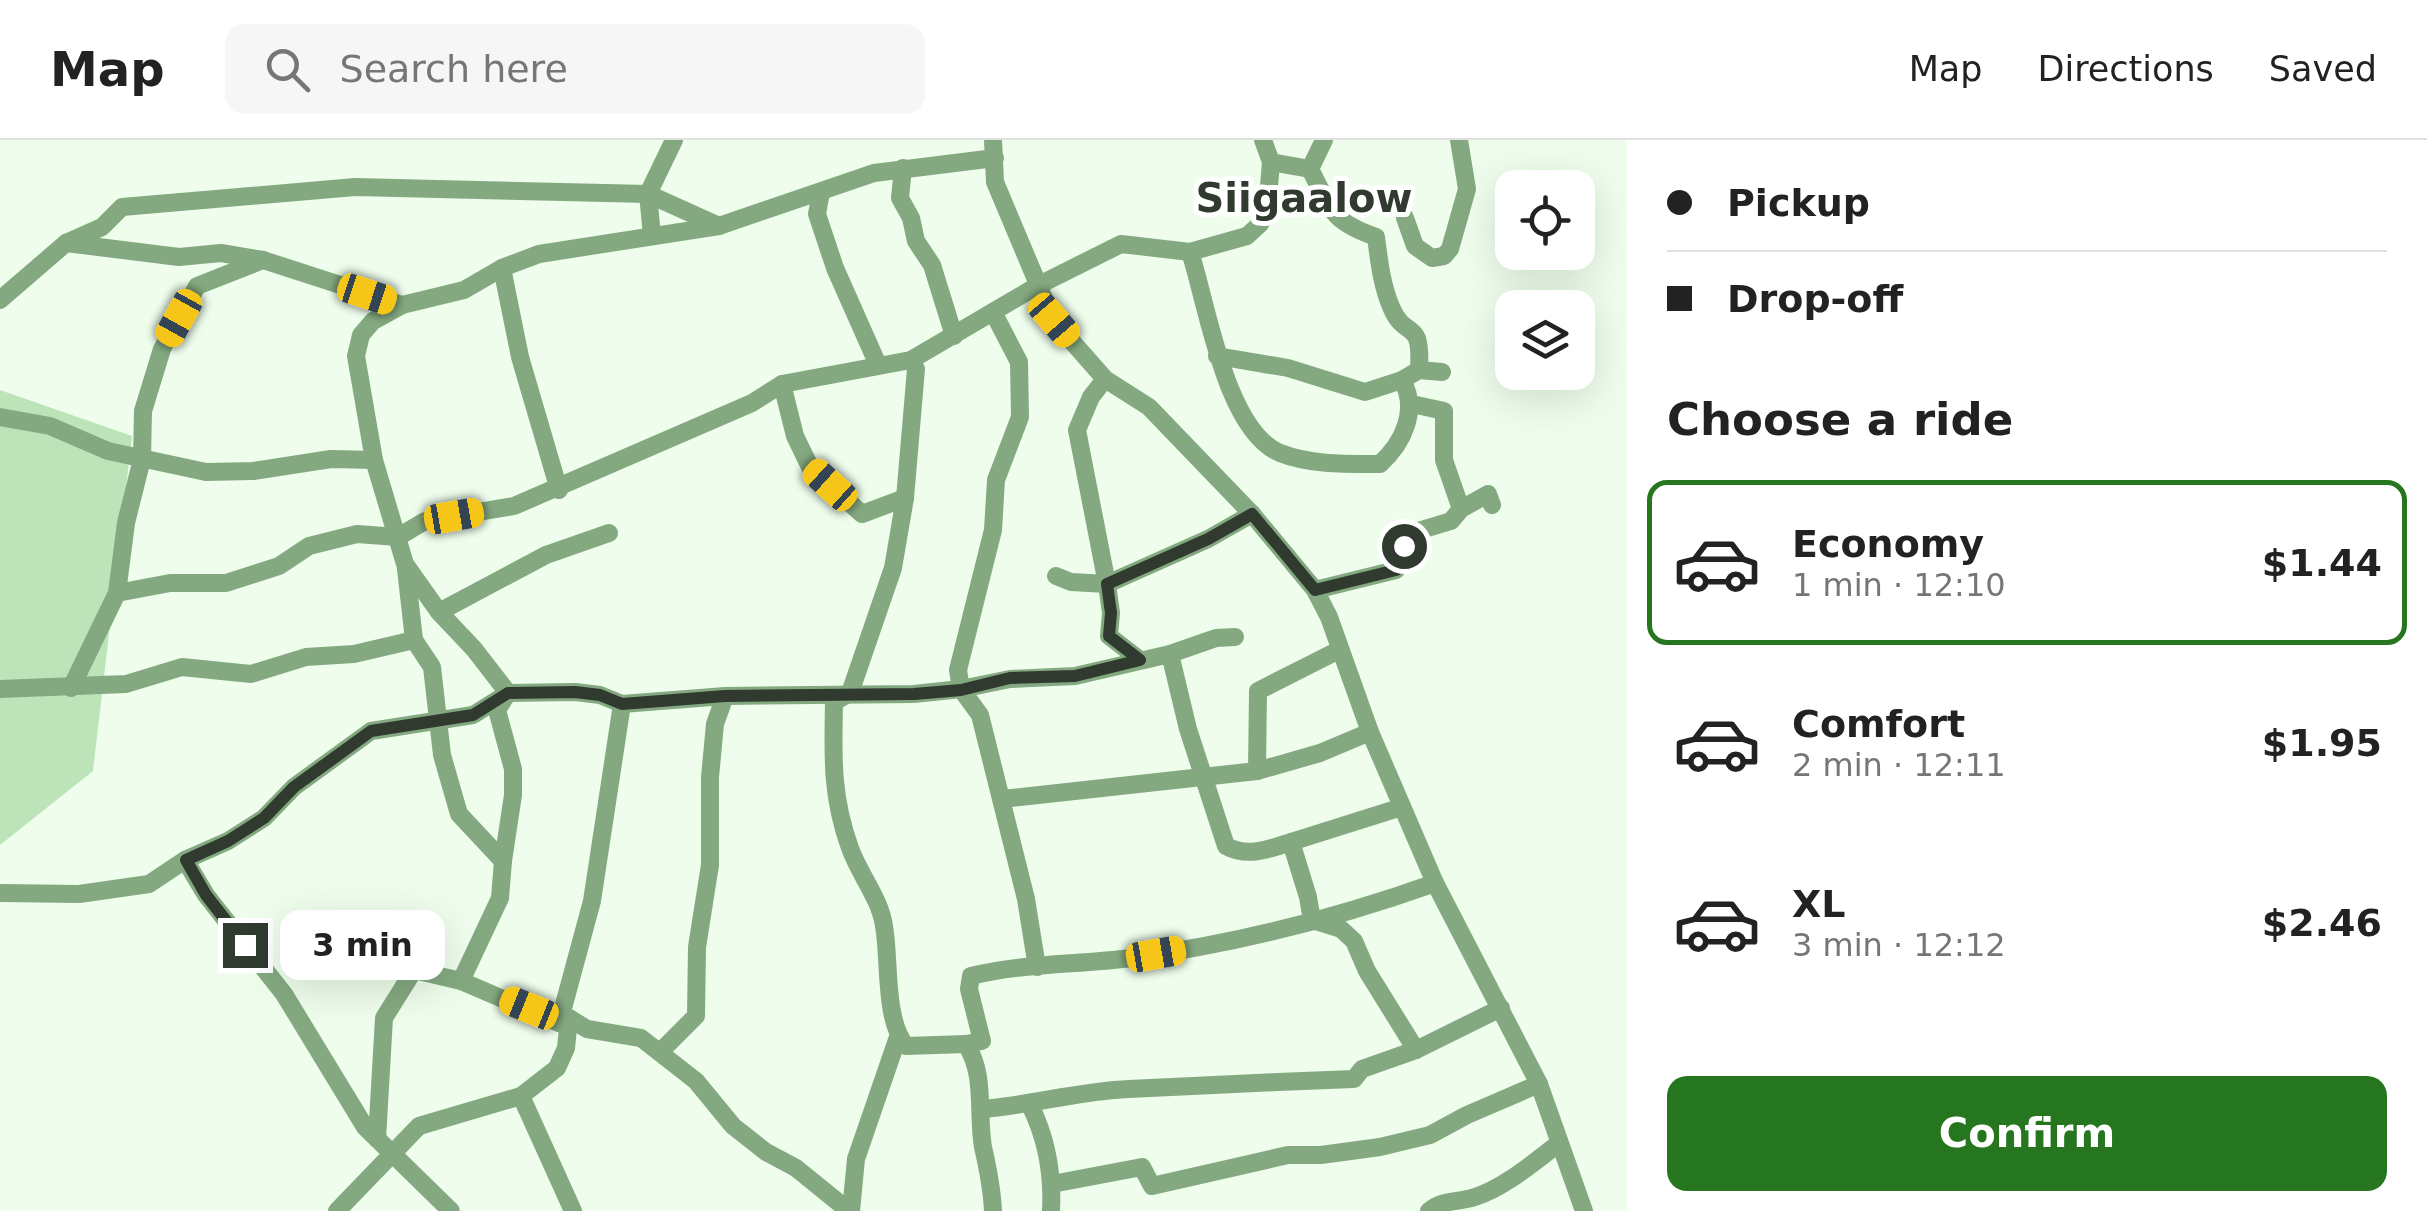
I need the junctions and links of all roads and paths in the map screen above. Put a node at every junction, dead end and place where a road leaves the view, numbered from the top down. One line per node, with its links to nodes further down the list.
1 (674, 140): 10 (street)
2 (1262, 140): 6 (street)
3 (1324, 140): 8 (street)
4 (1459, 140): 11 (street)
5 (994, 149): 7 (street); 18 (street)
6 (1271, 162): 8 (street); 15 (street)
7 (903, 168): 9 (street); 22 (street)
8 (1310, 170): 27 (street)
9 (821, 192): 12 (street); 25 (street)
10 (648, 194): 12 (street); 13 (street); 14 (street)
11 (1405, 218)
12 (720, 226): 13 (street)
13 (652, 236): 17 (street)
14 (66, 242): 16 (street); 19 (street)
15 (1190, 252): 18 (street); 23 (street)
16 (263, 260): 20 (street); 32 (street)
17 (502, 268): 20 (street); 34 (street)
18 (1038, 286): 21 (street); 28 (street)
19 (0, 300)
20 (402, 305): 33 (street)
21 (993, 312): 22 (street); 54 (street)
22 (954, 336): 24 (street)
23 (1216, 356): 27 (street); 30 (street)
24 (911, 360): 25 (street); 35 (street)
25 (878, 365): 29 (street)
26 (1442, 372): 27 (street)
27 (1411, 375): 30 (street)
28 (1105, 379): 38 (street); 43 (street)
29 (782, 384): 34 (street); 35 (street)
30 (1412, 404): 37 (street)
31 (0, 417): 32 (street)
32 (142, 459): 33 (street); 45 (street)
33 (374, 460): 40 (street)
34 (558, 490): 40 (street)
35 (905, 498): 56 (street)
36 (1492, 505): 37 (street)
37 (1461, 509): 44 (street)
38 (1252, 514): 43 (street); 44 (street)
39 (609, 533): 46 (street)
40 (398, 538): 41 (street); 45 (street)
41 (405, 564): 46 (street); 48 (street)
42 (1056, 576): 43 (street)
43 (1107, 584): 51 (street)
44 (1315, 590): 49 (street)
45 (117, 593): 52 (street)
46 (439, 612): 55 (street)
47 (1236, 637): 50 (street)
48 (414, 640): 52 (street); 59 (street)
49 (1340, 650): 60 (street); 61 (street)
50 (1170, 654): 51 (street); 62 (street)
51 (1140, 660): 54 (street)
52 (71, 688): 53 (street)
53 (0, 689)
54 (961, 690): 56 (street); 63 (street)
55 (508, 693): 58 (street); 59 (street); 67 (street)
56 (850, 693): 57 (street); 75 (street)
57 (725, 696): 58 (street); 78 (street)
58 (622, 704): 74 (street)
59 (438, 721): 66 (street); 67 (street)
60 (1370, 732): 61 (street); 64 (street)
61 (1257, 770): 62 (street)
62 (1202, 776): 63 (street); 65 (street)
63 (1002, 800): 71 (street)
64 (1402, 807): 65 (street); 68 (street)
65 (1291, 842): 70 (street)
66 (186, 860): 69 (street); 83 (street)
67 (503, 861): 72 (street)
68 (1435, 882): 70 (street); 73 (street)
69 (0, 893)
70 (1312, 920): 71 (street); 77 (street)
71 (1038, 967): 76 (street)
72 (461, 981): 74 (street); 83 (street)
73 (1501, 1008): 77 (street); 79 (street)
74 (564, 1020): 78 (street); 80 (street)
75 (898, 1037): 76 (street); 90 (street)
76 (966, 1044): 82 (street)
77 (1416, 1050): 81 (street)
78 (660, 1052): 90 (street)
79 (1539, 1084): 84 (street); 86 (street)
80 (521, 1096): 85 (street); 89 (street)
81 (1030, 1105): 82 (street); 86 (street)
82 (983, 1109): 91 (street)
83 (377, 1139): 85 (street)
84 (1558, 1144): 93 (street); 94 (street)
85 (392, 1155): 87 (street); 88 (street)
86 (1052, 1184): 92 (street)
87 (337, 1211)
88 (451, 1211)
89 (572, 1211)
90 (850, 1211)
91 (993, 1211)
92 (1052, 1211)
93 (1429, 1211)
94 (1584, 1211)

